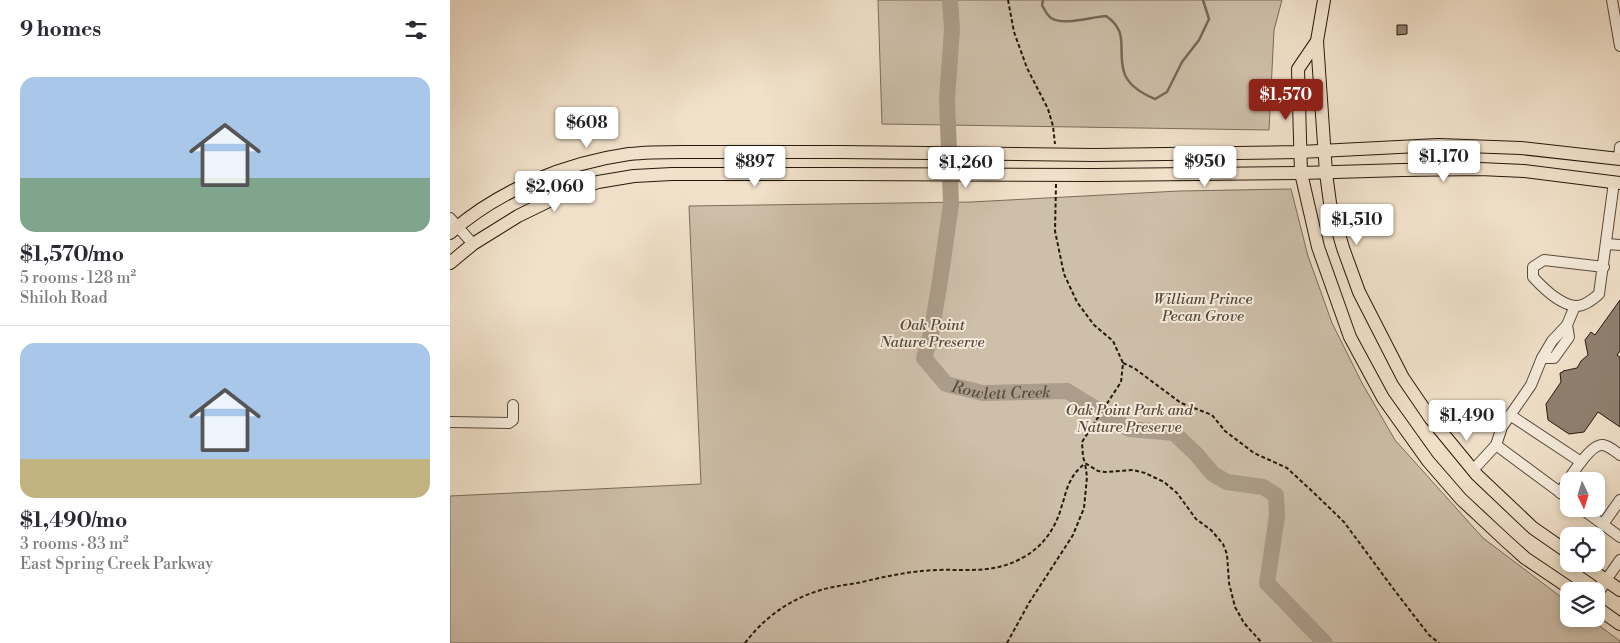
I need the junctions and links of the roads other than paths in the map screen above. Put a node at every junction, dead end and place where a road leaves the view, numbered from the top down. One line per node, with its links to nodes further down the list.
1 (1612, 0): 4 (street)
2 (1324, 5): 3 (main road)
3 (1317, 41): 5 (main road); 7 (main road)
4 (1620, 46)
5 (1324, 150): 7 (main road); 8 (main road); 10 (main road)
6 (670, 152): 7 (main road, bridge); 9 (main road); 11 (main road)
7 (1300, 152): 12 (main road)
8 (1620, 155): 13 (main road)
9 (564, 170): 14 (main road); 15 (main road)
10 (1326, 173): 12 (main road); 13 (main road); 32 (main road)
11 (672, 174): 12 (main road, bridge); 14 (main road)
12 (1301, 174): 43 (main road)
13 (1617, 182): 17 (street)
14 (572, 191): 16 (main road)
15 (453, 226): 16 (street)
16 (472, 244): 19 (main road)
17 (1607, 244): 18 (street); 20 (street)
18 (1620, 245)
19 (450, 263)
20 (1604, 267): 21 (street); 21 (street)
21 (1575, 306): 22 (street)
22 (1566, 325): 23 (street); 24 (street)
23 (1552, 341): 24 (street); 25 (street)
24 (1562, 349): 25 (street)
25 (1542, 358): 27 (street)
26 (513, 405): 28 (street)
27 (1510, 415): 29 (street); 31 (street)
28 (450, 422)
29 (1496, 445): 32 (street); 34 (street)
30 (1620, 455): 31 (street)
31 (1581, 462): 33 (street)
32 (1473, 470): 39 (main road)
33 (1574, 472)
34 (1560, 492)
35 (1620, 500): 37 (street)
36 (1595, 518): 37 (street)
37 (1603, 524): 38 (street)
38 (1620, 537)
39 (1560, 547)
40 (1620, 560): 42 (street)
41 (1594, 572): 42 (main road)
42 (1606, 580): 44 (main road)
43 (1561, 582)
44 (1620, 590)
45 (1605, 613): 46 (main road)
46 (1620, 624)

